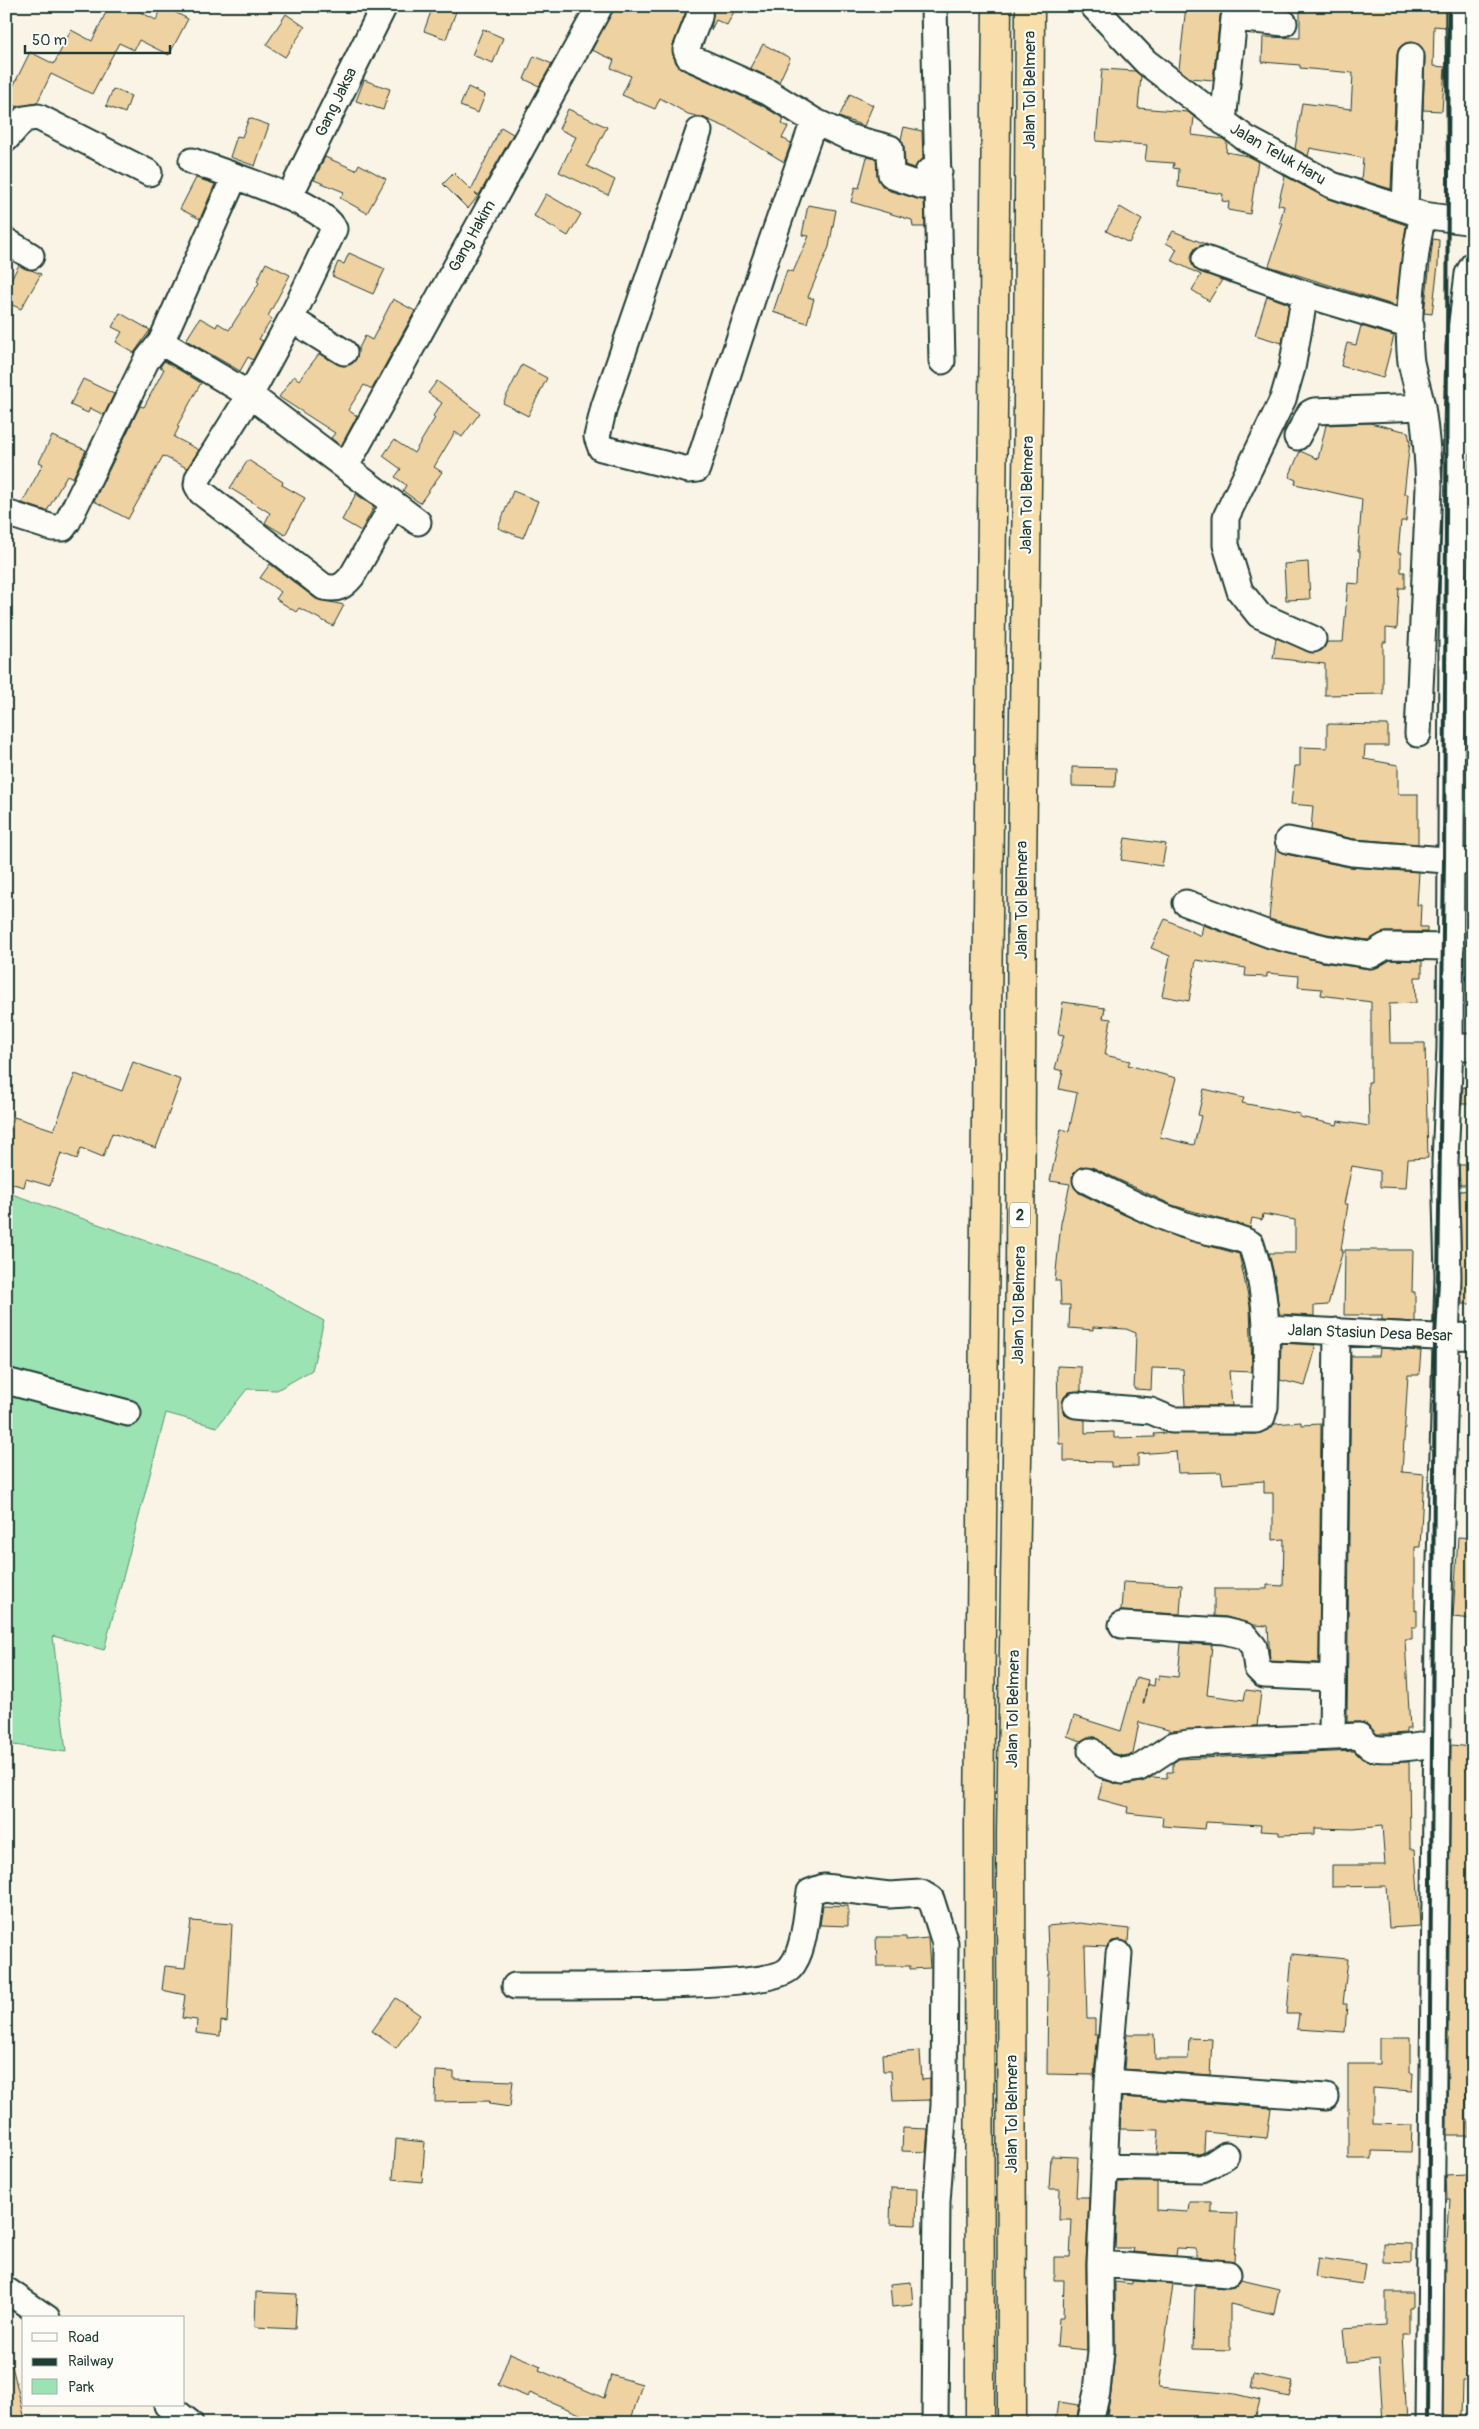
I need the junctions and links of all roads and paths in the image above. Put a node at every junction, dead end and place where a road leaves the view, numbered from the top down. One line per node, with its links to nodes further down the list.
1 (384, 6): 20 (street, Gang Jaksa)
2 (600, 6): 36 (street, Gang Hakim)
3 (700, 6): 12 (street)
4 (934, 6): 17 (street)
5 (997, 6): 73 (highway, Jalan Tol Belmera / 2)
6 (1030, 6): 74 (highway, Jalan Tol Belmera / 2)
7 (1093, 6): 13 (street, Jalan Teluk Haru)
8 (1459, 6): 22 (street)
9 (1235, 12): 10 (street); 13 (street)
10 (1284, 23)
11 (1411, 56): 21 (street)
12 (814, 121): 14 (street); 17 (street)
13 (1224, 122): 21 (street, Jalan Teluk Haru)
14 (699, 131)
15 (6, 139): 18 (street)
16 (192, 161): 19 (street)
17 (939, 172): 32 (street)
18 (149, 173)
19 (234, 178): 20 (street); 30 (street)
20 (289, 197): 28 (street)
21 (1414, 211): 22 (street, Jalan Teluk Haru); 29 (street)
22 (1467, 221)
23 (6, 241): 24 (street)
24 (31, 256)
25 (1205, 259): 27 (street)
26 (1473, 265): 43 (street)
27 (1305, 294): 29 (street); 40 (street)
28 (291, 319): 31 (street); 33 (street)
29 (1410, 326): 34 (street)
30 (160, 342): 33 (street); 38 (street)
31 (344, 352)
32 (942, 361)
33 (250, 396): 36 (street); 37 (street)
34 (1422, 407): 35 (street); 41 (street)
35 (1297, 438)
36 (346, 466): 37 (street)
37 (393, 505): 39 (street)
38 (6, 513)
39 (418, 522)
40 (1313, 639)
41 (1418, 734)
42 (1288, 840): 43 (street)
43 (1461, 862): 45 (street)
44 (1186, 903): 45 (street)
45 (1451, 947): 46 (street)
46 (1461, 1047): 51 (street)
47 (1086, 1180): 48 (street)
48 (1268, 1328): 49 (street, Jalan Stasiun Desa Besar); 53 (street)
49 (1337, 1331): 51 (street, Jalan Stasiun Desa Besar); 56 (street)
50 (1473, 1336): 51 (street, Jalan Stasiun Desa Besar)
51 (1446, 1337): 58 (street)
52 (6, 1381): 54 (street)
53 (1076, 1405)
54 (128, 1413)
55 (1122, 1625): 56 (street)
56 (1333, 1678): 57 (street)
57 (1332, 1736): 58 (street); 59 (street)
58 (1436, 1743): 76 (street)
59 (1090, 1751)
60 (1119, 1954): 62 (street)
61 (515, 1986): 72 (street)
62 (1108, 2082): 63 (street); 65 (street)
63 (1326, 2097)
64 (1226, 2155): 65 (street)
65 (1104, 2167): 66 (street)
66 (1100, 2264): 67 (street); 75 (street)
67 (1228, 2274)
68 (6, 2290): 69 (street)
69 (44, 2316)
70 (168, 2406): 71 (street)
71 (190, 2423)
72 (935, 2423)
73 (980, 2423)
74 (1012, 2423)
75 (1090, 2423)
76 (1429, 2423)

